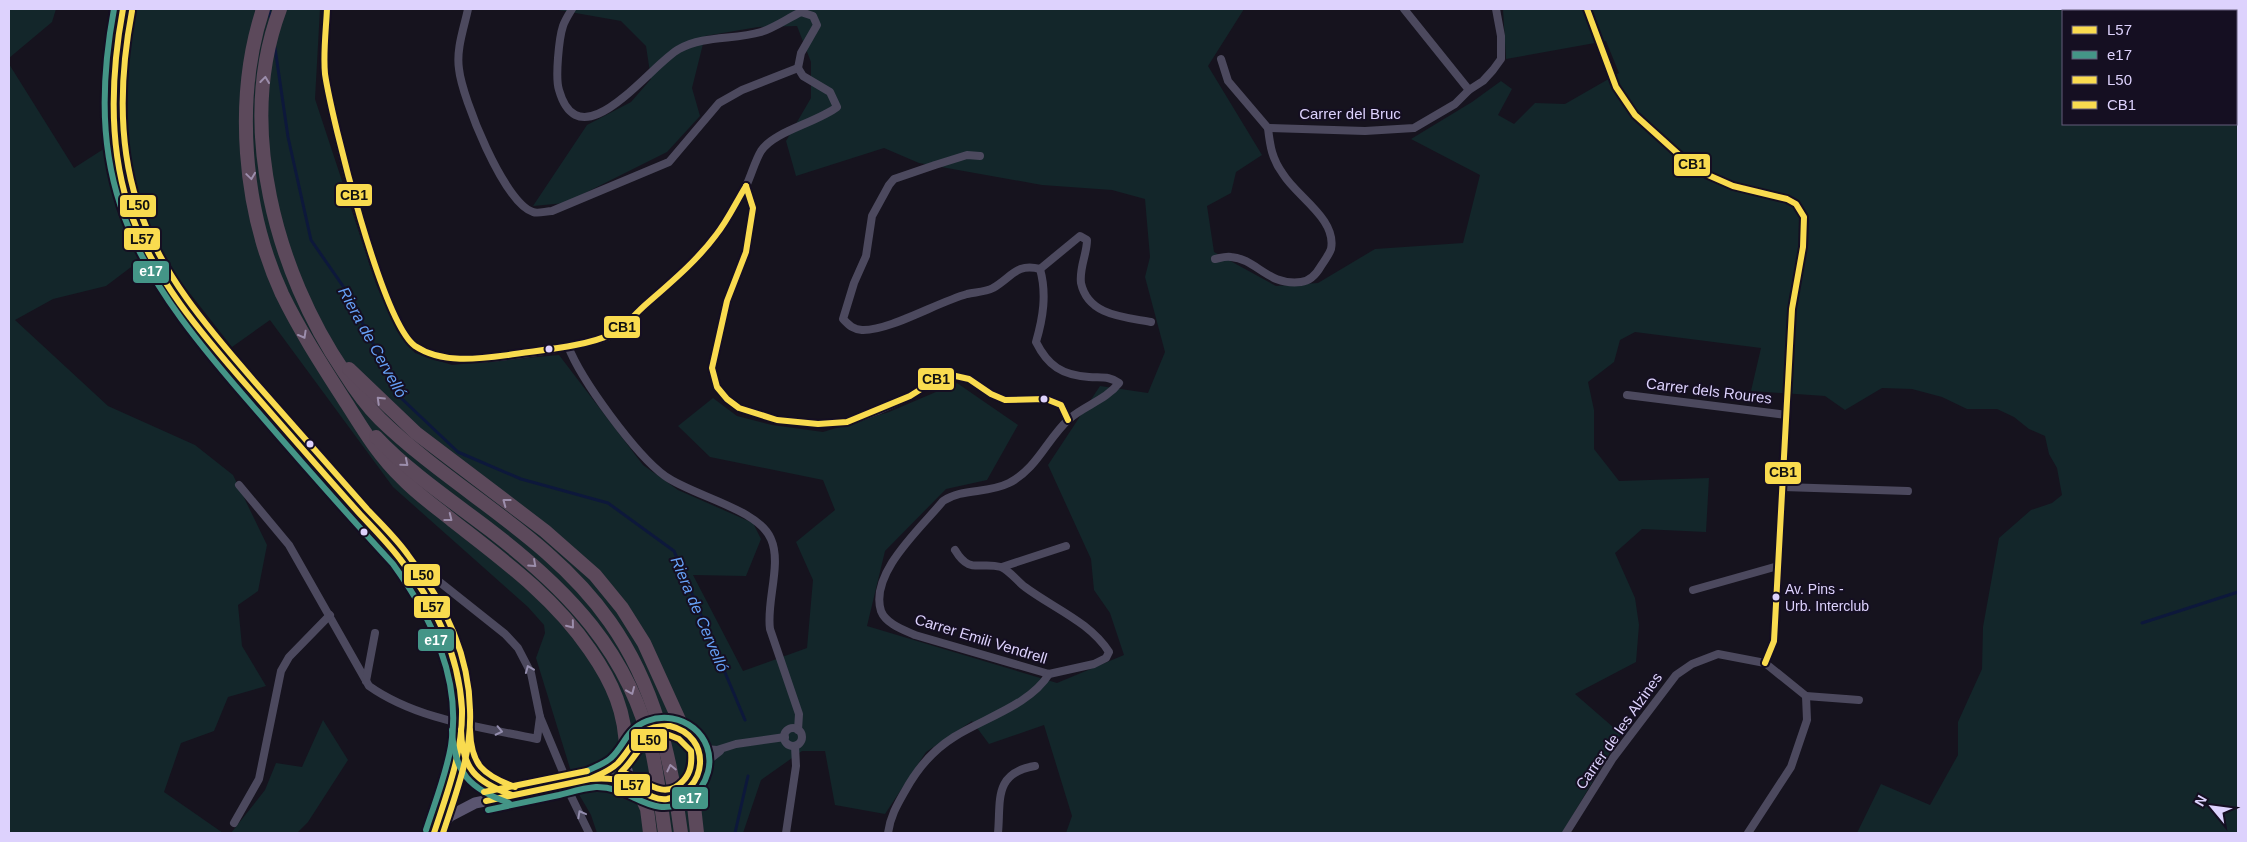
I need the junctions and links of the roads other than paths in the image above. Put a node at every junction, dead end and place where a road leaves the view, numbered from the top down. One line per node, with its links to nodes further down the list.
1 (123, 9): 30 (street)
2 (263, 9): 22 (highway, one-way to 22)
3 (280, 9): 20 (highway, one-way to 3)
4 (327, 9): 19 (street)
5 (468, 9): 11 (street)
6 (572, 9): 11 (street)
7 (1404, 9): 12 (street)
8 (1496, 9): 12 (street, Carrer del Bruc)
9 (1587, 9): 23 (street)
10 (1220, 59): 13 (street)
11 (798, 68): 15 (street)
12 (1469, 90): 13 (street, Carrer del Bruc)
13 (1268, 128): 16 (street)
14 (980, 156): 17 (street)
15 (746, 186): 19 (street); 24 (street)
16 (1215, 259)
17 (1040, 269): 18 (street); 24 (street, Carrer Emili Vendrell)
18 (1151, 322)
19 (568, 346): 44 (street)
20 (328, 349): 43 (highway, one-way to 20); 64 (highway, one-way to 20)
21 (1627, 395): 23 (street, Carrer dels Roures)
22 (347, 405): 50 (highway, one-way to 50); 63 (highway, one-way to 63)
23 (1787, 415): 26 (street)
24 (1068, 420): 37 (street, Carrer Emili Vendrell)
25 (239, 485): 34 (street)
26 (1783, 487): 27 (street); 31 (street)
27 (1908, 491)
28 (1066, 546): 32 (street)
29 (955, 550): 32 (street)
30 (400, 558): 41 (street, one-way to 30); 42 (street)
31 (1778, 566): 33 (street); 36 (street)
32 (1002, 567): 37 (street, Carrer Emili Vendrell)
33 (1693, 590)
34 (330, 615): 38 (street); 59 (street)
35 (375, 633): 38 (street)
36 (1764, 663): 39 (street); 69 (street, Carrer de les Alzines)
37 (1049, 674): 67 (street)
38 (366, 681): 42 (street)
39 (1806, 696): 40 (street); 70 (street)
40 (1859, 700)
41 (540, 717): 42 (street, one-way to 41); 53 (street)
42 (461, 723): 45 (street)
43 (680, 730): 47 (street); 50 (street)
44 (798, 730): 46 (street); 48 (street)
45 (461, 736): 57 (street); 60 (street)
46 (785, 737): 48 (street); 49 (street)
47 (696, 744): 49 (street); 51 (street)
48 (796, 746): 66 (street)
49 (724, 748): 51 (street)
50 (626, 752): 54 (street); 56 (street)
51 (700, 766): 55 (street)
52 (1035, 766): 68 (street)
53 (563, 772)
54 (590, 778): 56 (street); 57 (street)
55 (692, 785): 56 (street); 65 (highway)
56 (641, 791): 62 (highway)
57 (512, 795): 60 (street)
58 (570, 796): 61 (street, one-way to 58)
59 (234, 823)
60 (434, 833)
61 (589, 833)
62 (650, 833)
63 (665, 833)
64 (681, 833)
65 (697, 833)
66 (786, 833)
67 (888, 833)
68 (998, 833)
69 (1566, 833)
70 (1748, 833)

